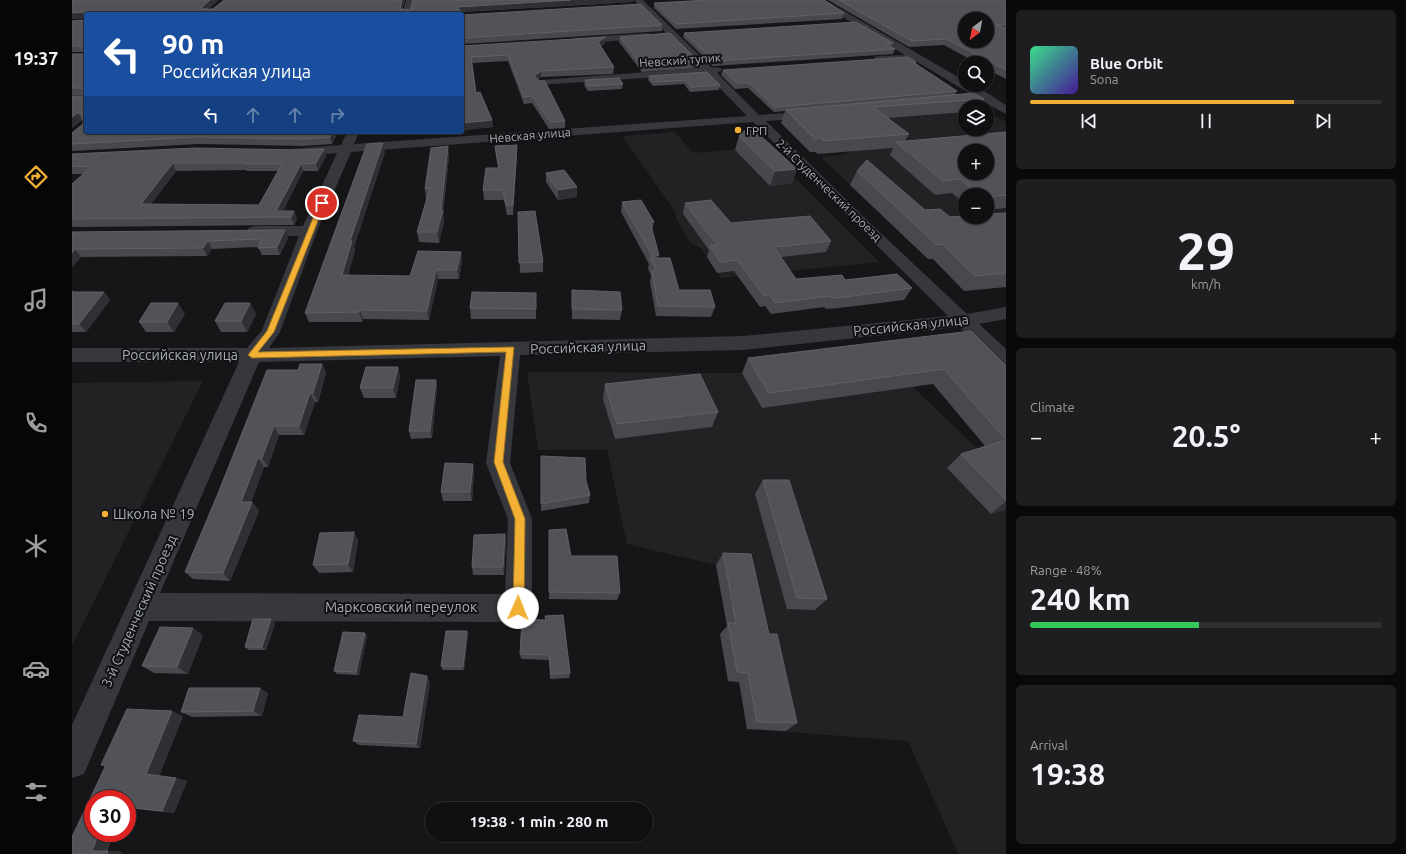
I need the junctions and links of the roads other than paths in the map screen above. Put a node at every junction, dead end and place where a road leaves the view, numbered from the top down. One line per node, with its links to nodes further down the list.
1 (410, 0): 5 (street)
2 (819, 0): 6 (street)
3 (636, 3): 4 (street); 8 (street, 2-й Студенческий проезд)
4 (658, 4)
5 (407, 12)
6 (857, 22): 7 (street); 11 (street)
7 (842, 23)
8 (673, 34): 9 (street); 10 (street); 14 (street, 2-й Студенческий проезд)
9 (689, 34)
10 (564, 42)
11 (916, 57): 12 (street); 16 (street)
12 (870, 60)
13 (731, 70): 14 (street, Невский тупик)
14 (708, 71): 15 (street, Невский тупик); 20 (street, 2-й Студенческий проезд)
15 (541, 83)
16 (987, 98): 17 (street); 18 (street)
17 (941, 102)
18 (1006, 110)
19 (825, 112): 20 (street, Невская улица)
20 (755, 119): 21 (street, Невская улица); 26 (street, 2-й Студенческий проезд)
21 (349, 140): 22 (street, Невская улица); 24 (street, 3-й Студенческий проезд)
22 (281, 152)
23 (238, 231): 24 (street)
24 (309, 231): 29 (street, 3-й Студенческий проезд)
25 (1006, 313): 26 (street, Российская улица)
26 (963, 321): 27 (street, Российская улица); 30 (street, 2-й Студенческий проезд)
27 (511, 349): 29 (street, Российская улица); 31 (street, Марксовский переулок)
28 (72, 355): 29 (street, Российская улица)
29 (252, 355): 31 (street, 3-й Студенческий проезд)
30 (1006, 360)
31 (140, 607): 32 (street, 3-й Студенческий проезд)
32 (72, 762)

